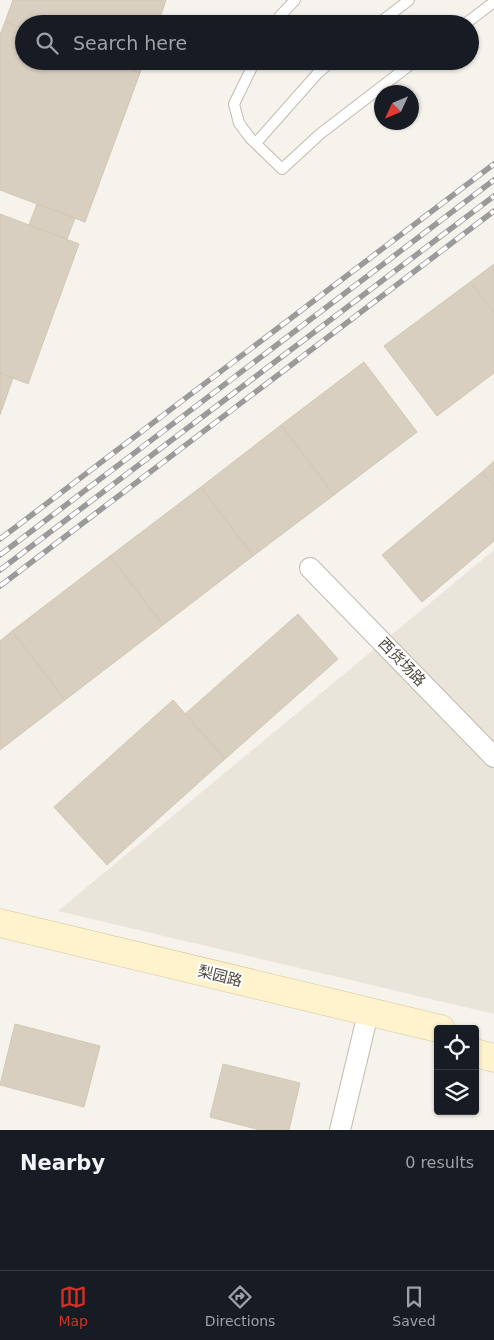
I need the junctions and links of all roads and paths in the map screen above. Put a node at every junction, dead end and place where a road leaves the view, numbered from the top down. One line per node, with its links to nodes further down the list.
1 (295, 0): 4 (lane)
2 (410, 0): 5 (lane)
3 (494, 2): 6 (lane)
4 (281, 15)
5 (390, 15)
6 (477, 15)
7 (251, 70): 10 (lane)
8 (322, 70): 10 (lane)
9 (403, 70): 10 (lane)
10 (256, 143)
11 (310, 568): 12 (street, 西货场路)
12 (494, 757)
13 (0, 923): 16 (street, 梨园路)
14 (0, 940): 15 (street, 梨园路)
15 (365, 1026): 19 (street, 梨园路); 22 (street)
16 (434, 1027)
17 (479, 1038): 18 (street)
18 (494, 1042)
19 (434, 1043)
20 (479, 1054): 21 (street)
21 (494, 1058)
22 (340, 1130)

